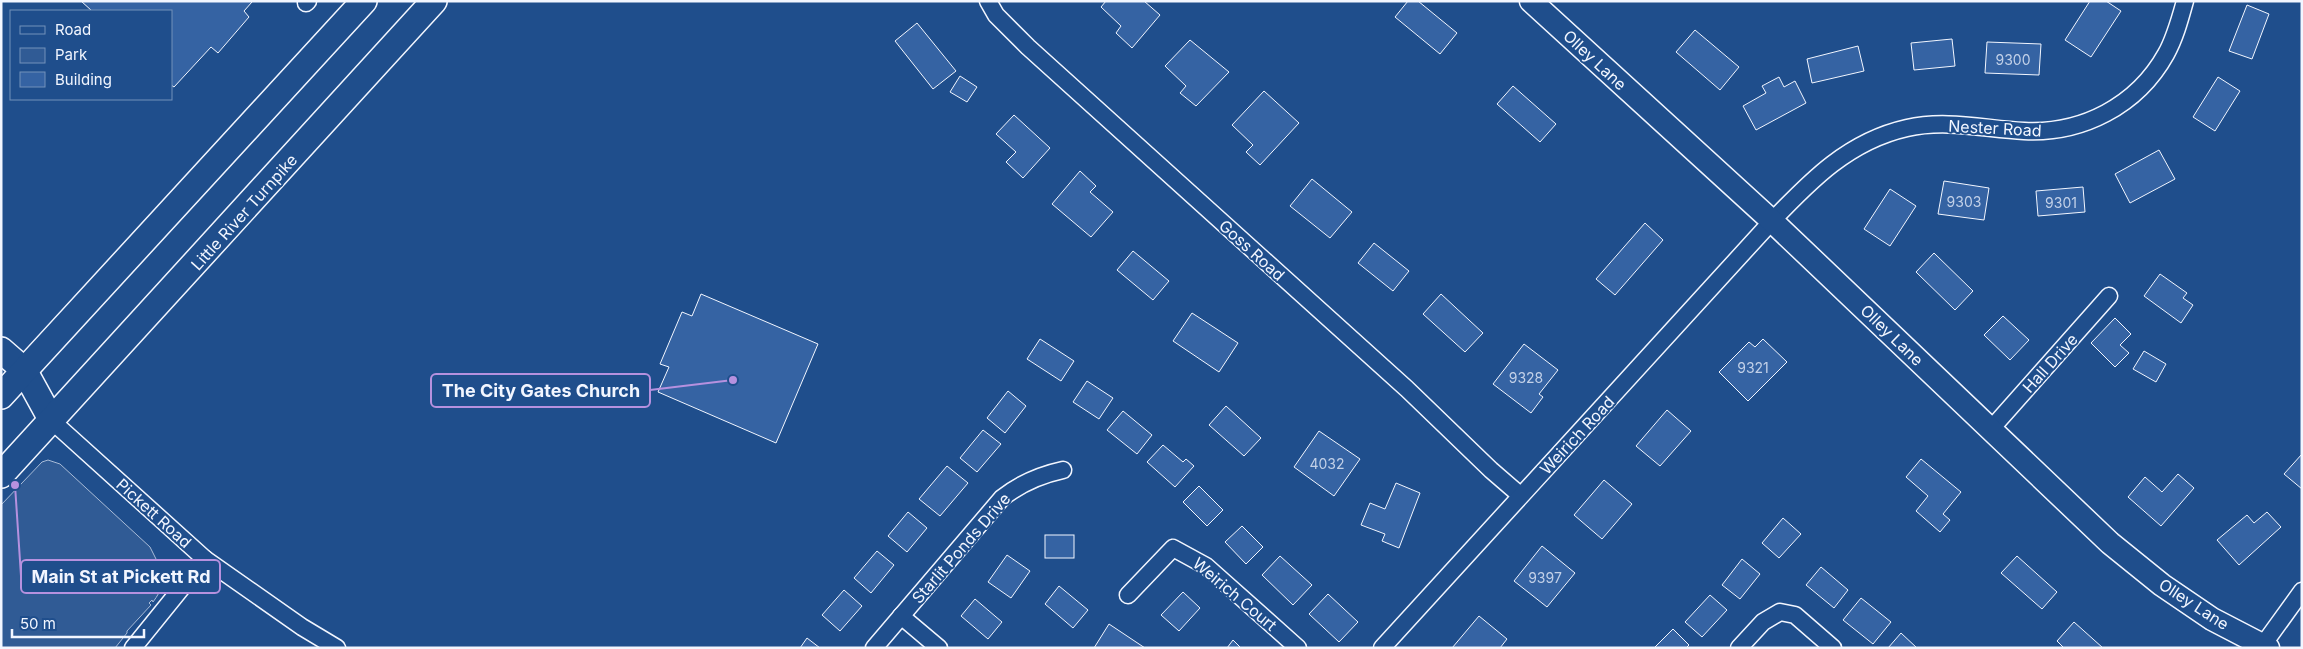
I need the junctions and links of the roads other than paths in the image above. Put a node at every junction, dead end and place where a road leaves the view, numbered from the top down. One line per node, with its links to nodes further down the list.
1 (364, 1): 9 (main road)
2 (434, 1): 10 (main road, Little River Turnpike)
3 (988, 1): 14 (street, Goss Road)
4 (1531, 1): 6 (main road, Olley Lane)
5 (2185, 1): 6 (street, Nester Road)
6 (1772, 221): 11 (main road, Olley Lane); 14 (street, Weirich Road)
7 (2109, 296): 11 (street, Hall Drive)
8 (1, 350): 9 (main road, Pickett Road)
9 (9, 384): 10 (main road, Pickett Road)
10 (52, 421): 13 (main road, Little River Turnpike); 15 (street, Pickett Road)
11 (1990, 429): 19 (main road, Olley Lane)
12 (1063, 470): 18 (street, Starlit Ponds Drive)
13 (1, 475)
14 (1520, 495): 25 (street, Weirich Road)
15 (205, 559): 20 (street); 21 (street, Pickett Road)
16 (2302, 591): 19 (street)
17 (1128, 595): 24 (street, Weirich Court)
18 (901, 616): 22 (street, Starlit Ponds Drive); 23 (street)
19 (2266, 646)
20 (133, 648)
21 (337, 648)
22 (874, 648)
23 (939, 648)
24 (1298, 648)
25 (1382, 648)
26 (1739, 648): 27 (street)
27 (1833, 648)

